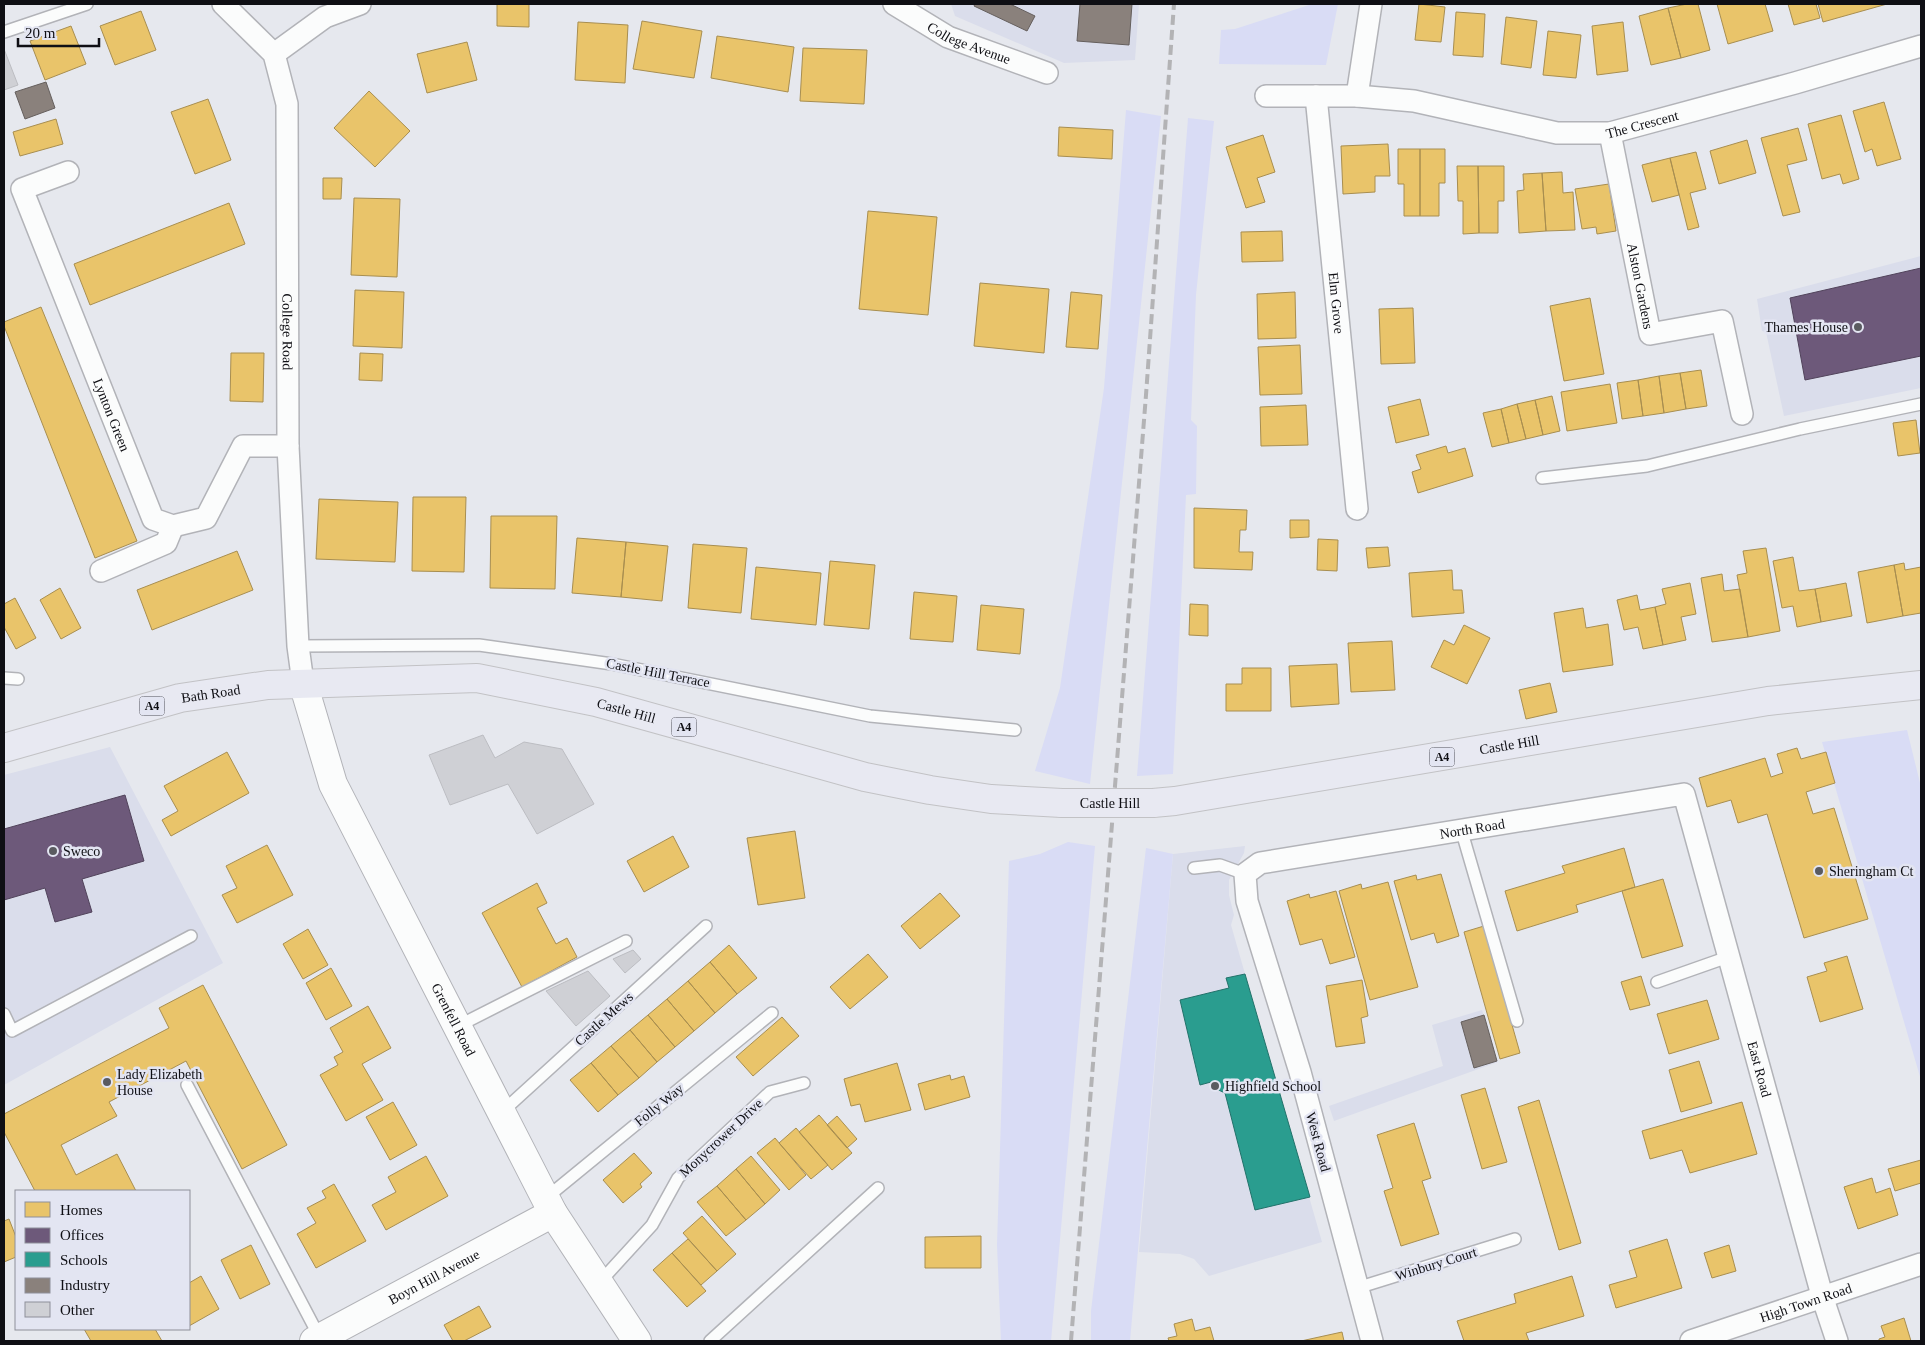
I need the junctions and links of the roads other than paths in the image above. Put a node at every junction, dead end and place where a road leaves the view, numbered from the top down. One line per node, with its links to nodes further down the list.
1 (88, 4): 6 (lane)
2 (223, 4): 8 (street)
3 (360, 4): 8 (street)
4 (894, 4): 9 (street, College Avenue)
5 (1371, 4): 12 (street)
6 (4, 32)
7 (1921, 46): 13 (street, The Crescent)
8 (274, 54): 17 (street, College Road)
9 (1047, 74)
10 (1266, 96): 11 (street, The Crescent)
11 (1316, 96): 12 (street, The Crescent); 19 (street, Elm Grove)
12 (1357, 96): 13 (street, The Crescent)
13 (1610, 133): 16 (street, Alston Gardens)
14 (68, 172): 20 (street, Lynton Green)
15 (1921, 404): 18 (lane)
16 (1742, 414)
17 (288, 446): 20 (street); 22 (street, College Road)
18 (1542, 478)
19 (1357, 509)
20 (173, 526): 21 (street)
21 (101, 571)
22 (298, 646): 25 (street, College Road); 27 (lane, Castle Hill Terrace)
23 (4, 678): 24 (lane)
24 (18, 679)
25 (303, 683): 26 (main road, Castle Hill / A4, bridge); 28 (main road, Bath Road / A4); 41 (street, Grenfell Road)
26 (1921, 685)
27 (1015, 730)
28 (4, 748)
29 (1684, 794): 30 (street, North Road); 36 (street, East Road)
30 (1461, 829): 32 (street, North Road); 40 (lane)
31 (1194, 868): 32 (lane)
32 (1252, 869): 50 (street, West Road)
33 (706, 926): 44 (lane, Castle Mews)
34 (191, 936): 39 (lane)
35 (626, 941): 41 (lane)
36 (1728, 957): 37 (lane); 51 (street, East Road)
37 (1657, 982)
38 (772, 1013): 46 (lane, Folly Way)
39 (4, 1014)
40 (1517, 1021)
41 (458, 1026): 44 (street, Grenfell Road)
42 (804, 1083): 49 (lane, Monycrower Drive)
43 (187, 1085): 52 (lane)
44 (502, 1112): 46 (street, Grenfell Road)
45 (878, 1188): 54 (lane)
46 (549, 1205): 49 (street, Grenfell Road); 52 (street, Boyn Hill Avenue)
47 (1516, 1239): 50 (lane, Winbury Court)
48 (1921, 1264): 51 (street, High Town Road)
49 (598, 1284): 53 (street, Grenfell Road)
50 (1357, 1288): 55 (street, West Road)
51 (1823, 1298): 56 (street, High Town Road); 57 (street, East Road)
52 (317, 1340)
53 (637, 1341)
54 (710, 1341)
55 (1372, 1341)
56 (1691, 1341)
57 (1837, 1341)

